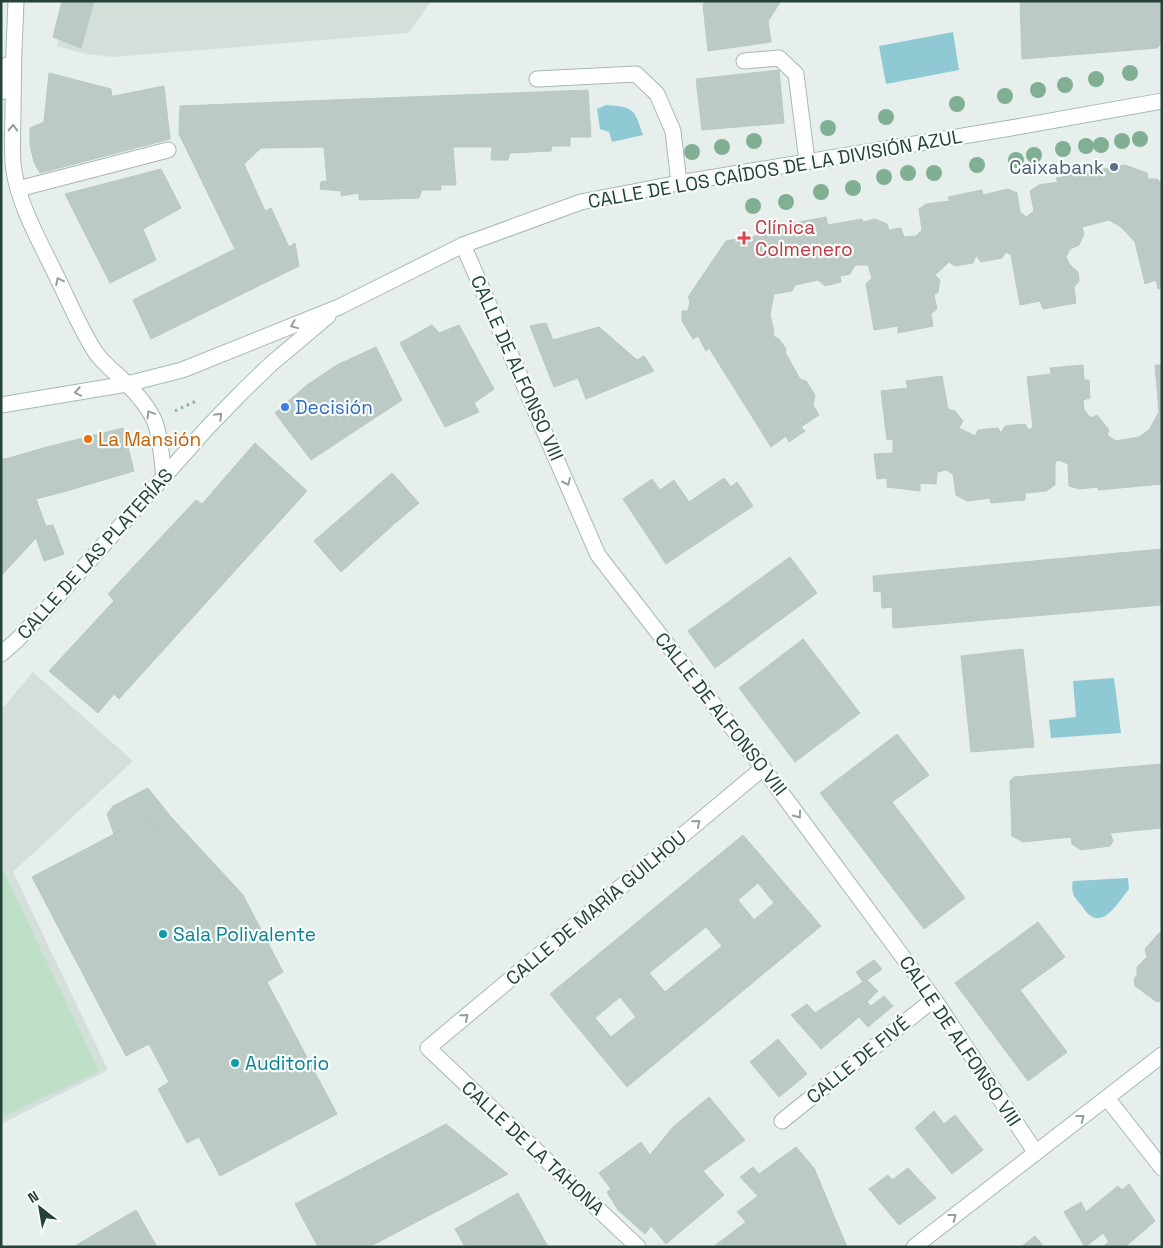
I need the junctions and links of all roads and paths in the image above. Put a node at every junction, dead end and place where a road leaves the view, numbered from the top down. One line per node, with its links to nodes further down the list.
1 (16, 1): 2 (street)
2 (14, 37): 5 (street); 10 (street, one-way to 2)
3 (744, 61): 8 (street)
4 (537, 79): 9 (street)
5 (1, 92)
6 (1160, 102): 8 (street, CALLE DE LOS CAÍDOS DE LA DIVISIÓN AZUL)
7 (168, 150): 10 (street)
8 (807, 161): 9 (street, CALLE DE LOS CAÍDOS DE LA DIVISIÓN AZUL)
9 (679, 183): 11 (street, CALLE DE LOS CAÍDOS DE LA DIVISIÓN AZUL)
10 (18, 189): 13 (street, one-way to 10)
11 (462, 245): 12 (street, CALLE DE LOS CAÍDOS DE LA DIVISIÓN AZUL); 17 (street, CALLE DE ALFONSO VIII, one-way to 17)
12 (339, 307): 13 (street, CALLE DE LOS CAÍDOS DE LA DIVISIÓN AZUL, one-way to 13); 15 (street, CALLE DE LAS PLATERÍAS, one-way to 12)
13 (127, 384): 14 (street, CALLE DE LOS CAÍDOS DE LA DIVISIÓN AZUL, one-way to 14); 15 (street, one-way to 13)
14 (1, 405)
15 (164, 478): 16 (street, CALLE DE LAS PLATERÍAS)
16 (1, 654)
17 (763, 768): 18 (street, CALLE DE ALFONSO VIII, one-way to 18); 19 (street, CALLE DE MARÍA GUILHOU, one-way to 17)
18 (934, 999): 22 (street, CALLE DE FIVÉ); 23 (street, CALLE DE ALFONSO VIII)
19 (428, 1048): 25 (street, CALLE DE LA TAHONA)
20 (1162, 1055): 21 (street)
21 (1107, 1098): 23 (street, one-way to 21); 24 (street)
22 (782, 1121)
23 (1036, 1153): 26 (street, one-way to 23)
24 (1162, 1168)
25 (638, 1247)
26 (914, 1247)

